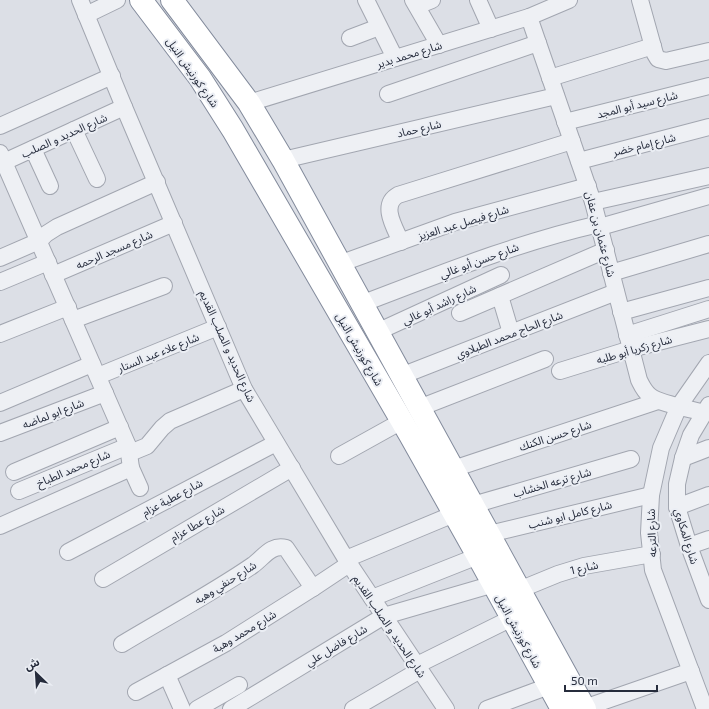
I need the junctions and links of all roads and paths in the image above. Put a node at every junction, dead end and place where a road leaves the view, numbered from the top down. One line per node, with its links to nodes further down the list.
1 (80, 0): 11 (street, شارع الحديد و الصلب القديم)
2 (117, 0): 11 (street)
3 (141, 0): 83 (highway, شارع كورنيش النيل)
4 (172, 0): 26 (highway, شارع كورنيش النيل)
5 (366, 0): 13 (street)
6 (432, 0): 10 (street)
7 (478, 0): 14 (street)
8 (569, 0): 12 (street, شارع محمد بدير)
9 (640, 0): 18 (street)
10 (415, 3): 17 (street)
11 (86, 15): 21 (street, شارع الحديد و الصلب القديم)
12 (529, 17): 14 (street, شارع محمد بدير); 16 (street, شارع عثمان بن عفان)
13 (379, 26): 15 (street); 20 (street)
14 (491, 29): 17 (street, شارع محمد بدير)
15 (350, 38)
16 (538, 43): 22 (street, شارع عثمان بن عفان); 24 (street)
17 (439, 44): 20 (street, شارع محمد بدير)
18 (653, 46): 19 (street); 22 (street)
19 (709, 51)
20 (395, 58): 26 (street, شارع محمد بدير)
21 (112, 76): 27 (street, شارع الحديد و الصلب القديم); 29 (street)
22 (550, 78): 25 (street, شارع عثمان بن عفان)
23 (709, 86): 28 (street, شارع سيد أبو المجد)
24 (388, 94)
25 (556, 96): 28 (street, شارع عثمان بن عفان); 35 (street, شارع حماد)
26 (248, 103): 35 (highway, شارع كورنيش النيل)
27 (124, 107): 31 (street, شارع الحديد و الصلب); 39 (street, شارع الحديد و الصلب القديم)
28 (565, 122): 32 (street, شارع عثمان بن عفان)
29 (0, 126)
30 (709, 127): 36 (street, شارع إمام خضر)
31 (74, 130): 33 (street, شارع الحديد و الصلب); 38 (street)
32 (572, 141): 36 (street, شارع عثمان بن عفان); 48 (street)
33 (33, 149): 34 (street, شارع الحديد و الصلب); 40 (street)
34 (2, 158): 42 (street)
35 (283, 160): 52 (highway, شارع كورنيش النيل)
36 (579, 161): 41 (street, شارع عثمان بن عفان)
37 (709, 176): 44 (street)
38 (97, 179)
39 (157, 182): 45 (street, شارع الحديد و الصلب القديم); 47 (street)
40 (50, 186)
41 (588, 186): 44 (street, شارع عثمان بن عفان); 48 (street, شارع فيصل عبد العزيز)
42 (7, 187): 47 (street)
43 (709, 196): 46 (street, شارع حسن أبو غالي)
44 (593, 202): 46 (street, شارع عثمان بن عفان)
45 (174, 223): 53 (street, شارع مسجد الرحمه); 66 (street, شارع الحديد و الصلب القديم)
46 (599, 226): 50 (street, شارع عثمان بن عفان); 61 (street, شارع حسن أبو غالي)
47 (38, 241): 51 (street); 53 (street)
48 (400, 242): 52 (street, شارع فيصل عبد العزيز)
49 (709, 244): 54 (street)
50 (606, 250): 54 (street, شارع عثمان بن عفان); 60 (street)
51 (0, 258)
52 (339, 264): 61 (highway, شارع كورنيش النيل)
53 (50, 268): 56 (street, شارع مسجد الرحمه); 65 (street)
54 (611, 273): 59 (street, شارع عثمان بن عفان)
55 (501, 275): 68 (street, شارع راشد أبو غالي)
56 (0, 282)
57 (164, 286): 65 (street)
58 (709, 288): 64 (street)
59 (616, 292): 64 (street, شارع عثمان بن عفان); 69 (street, شارع الحاج محمد الطبلاوي)
60 (500, 296): 63 (street); 69 (street)
61 (361, 304): 68 (highway, شارع كورنيش النيل)
62 (709, 310): 71 (street)
63 (460, 312)
64 (622, 312): 71 (street, شارع عثمان بن عفان)
65 (70, 313): 70 (street); 74 (street)
66 (218, 327): 74 (street, شارع علاء عبد الستار); 77 (street, شارع الحديد و الصلب القديم)
67 (709, 329): 71 (street, شارع زكريا أبو طلبه)
68 (377, 332): 76 (highway, شارع كورنيش النيل)
69 (511, 333): 76 (street, شارع الحاج محمد الطبلاوي)
70 (0, 334)
71 (629, 342): 75 (street, شارع زكريا أبو طلبه); 79 (street, شارع عثمان بن عفان)
72 (545, 359): 83 (street)
73 (709, 363): 81 (street, شارع الترعه)
74 (95, 370): 78 (street); 80 (street, شارع علاء عبد الستار)
75 (560, 371)
76 (401, 376): 83 (highway, شارع كورنيش النيل)
77 (244, 388): 86 (street, شارع الحديد و الصلب القديم); 88 (street)
78 (105, 393): 84 (street); 85 (street, شارع ابو لماضه)
79 (658, 401): 81 (street, شارع عثمان بن عفان); 93 (street, شارع حسن الكنك)
80 (0, 403)
81 (679, 406): 82 (street, شارع عثمان بن عفان); 97 (street, شارع الترعه)
82 (707, 409): 90 (street, شارع المكاوي)
83 (415, 422): 89 (street); 93 (highway, شارع كورنيش النيل); 100 (highway, شارع كورنيش النيل)
84 (120, 427): 88 (street); 94 (street)
85 (0, 433)
86 (276, 443): 92 (street, شارع الحديد و الصلب القديم); 105 (street, شارع عطية عزام)
87 (709, 448): 90 (street)
88 (129, 456): 95 (street); 96 (street, شارع محمد الطباخ); 101 (street)
89 (339, 456)
90 (682, 458): 99 (street, شارع المكاوي)
91 (632, 459): 100 (street, شارع ترعه الخشاب)
92 (292, 468): 108 (street, شارع الحديد و الصلب القديم); 109 (street, شارع عطا عزام)
93 (453, 469): 100 (highway, شارع كورنيش النيل)
94 (14, 472)
95 (140, 488)
96 (19, 491)
97 (651, 495): 102 (street, شارع كامل ابو شنب); 106 (street, شارع الترعه)
98 (709, 495): 99 (street)
99 (677, 506): 104 (street, شارع المكاوي)
100 (463, 509): 102 (highway, شارع كورنيش النيل); 107 (highway, شارع كورنيش النيل); 108 (street, شارع ترعه الخشاب)
101 (0, 526)
102 (489, 534): 113 (highway, شارع كورنيش النيل)
103 (709, 539): 104 (street)
104 (689, 546): 110 (street, شارع المكاوي)
105 (68, 552)
106 (652, 554): 113 (street, شارع 1); 120 (street, شارع الترعه)
107 (478, 556): 111 (highway, شارع كورنيش النيل); 114 (street)
108 (348, 562): 112 (street, شارع محمد وهبة); 114 (street, شارع الحديد و الصلب القديم)
109 (103, 579)
110 (706, 583): 115 (street, شارع المكاوي)
111 (494, 584): 116 (street, شارع فاضل علي); 117 (highway, شارع كورنيش النيل)
112 (313, 588): 118 (street, شارع حنفي وهبه); 121 (street, شارع محمد وهبة)
113 (519, 590): 125 (highway, شارع كورنيش النيل)
114 (372, 598): 116 (street, شارع الحديد و الصلب القديم)
115 (709, 600)
116 (384, 616): 119 (street, شارع الحديد و الصلب القديم); 128 (street, شارع فاضل علي)
117 (512, 618): 119 (street); 123 (highway, شارع كورنيش النيل)
118 (122, 644)
119 (418, 667): 129 (street); 130 (street, شارع الحديد و الصلب القديم)
120 (690, 671): 125 (street); 133 (street, شارع الترعه)
121 (167, 675): 124 (street, شارع محمد وهبة); 126 (street)
122 (240, 685): 127 (street)
123 (549, 686): 131 (street); 132 (highway, شارع كورنيش النيل)
124 (136, 692)
125 (585, 708)
126 (182, 709)
127 (196, 709)
128 (231, 709)
129 (353, 709)
130 (446, 709)
131 (487, 709)
132 (562, 709)
133 (705, 709)

